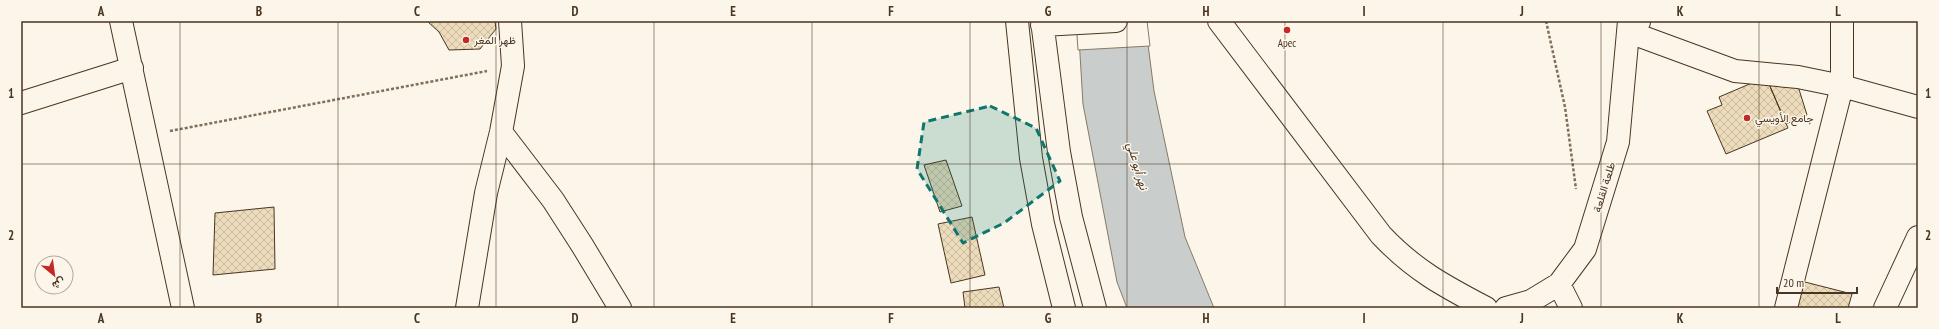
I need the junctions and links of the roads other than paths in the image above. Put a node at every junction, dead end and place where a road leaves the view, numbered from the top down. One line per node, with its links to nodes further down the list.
1 (121, 21): 9 (street)
2 (510, 21): 13 (street)
3 (1017, 21): 19 (street)
4 (1116, 21): 7 (street)
5 (1218, 21): 21 (street)
6 (1842, 21): 10 (street)
7 (1042, 23): 20 (street)
8 (1633, 25): 10 (street); 15 (street, طلعة القلعة)
9 (132, 68): 11 (street); 16 (street)
10 (1842, 86): 12 (street); 24 (street)
11 (21, 103)
12 (1918, 107)
13 (501, 132): 17 (street); 18 (street)
14 (1918, 237): 25 (street)
15 (1559, 284): 22 (street, طلعة القلعة); 23 (street)
16 (183, 308)
17 (467, 308)
18 (620, 308)
19 (1064, 308)
20 (1095, 308)
21 (1486, 308)
22 (1506, 308)
23 (1571, 308)
24 (1786, 308)
25 (1885, 308)

